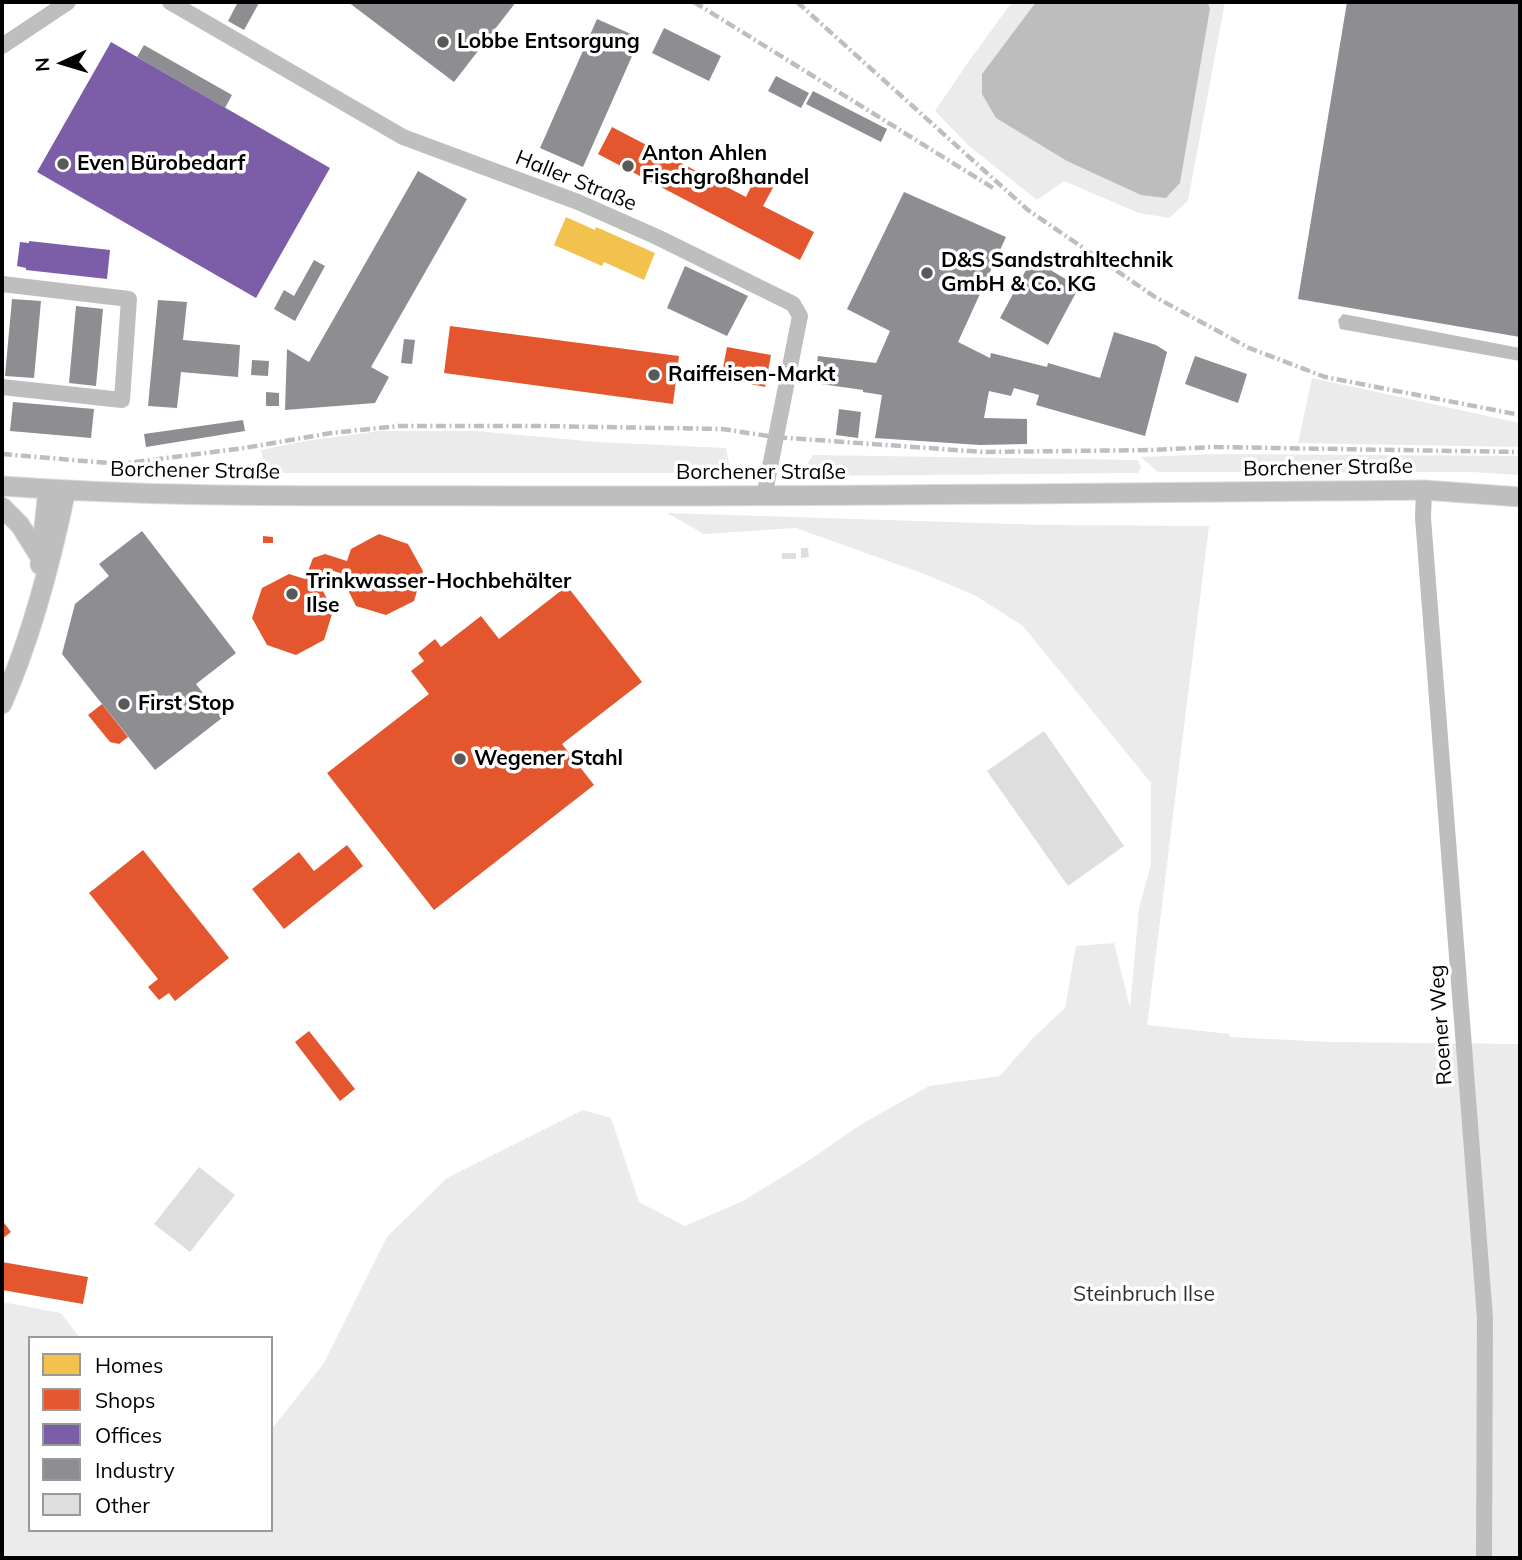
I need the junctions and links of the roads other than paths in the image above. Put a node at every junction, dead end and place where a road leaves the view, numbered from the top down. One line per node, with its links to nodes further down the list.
1 (68, 2): 3 (street)
2 (170, 2): 9 (street, Haller Straße)
3 (2, 46)
4 (2, 284): 5 (street)
5 (2, 387)
6 (2, 486): 7 (main road, Borchener Straße)
7 (57, 490): 9 (main road, Borchener Straße); 12 (main road); 13 (main road)
8 (1424, 490): 9 (main road, Borchener Straße); 10 (main road, Borchener Straße); 15 (street, Roener Weg)
9 (764, 497)
10 (1520, 497)
11 (2, 507): 12 (main road)
12 (40, 556): 13 (main road)
13 (41, 590): 14 (main road)
14 (2, 704)
15 (1483, 1558)

